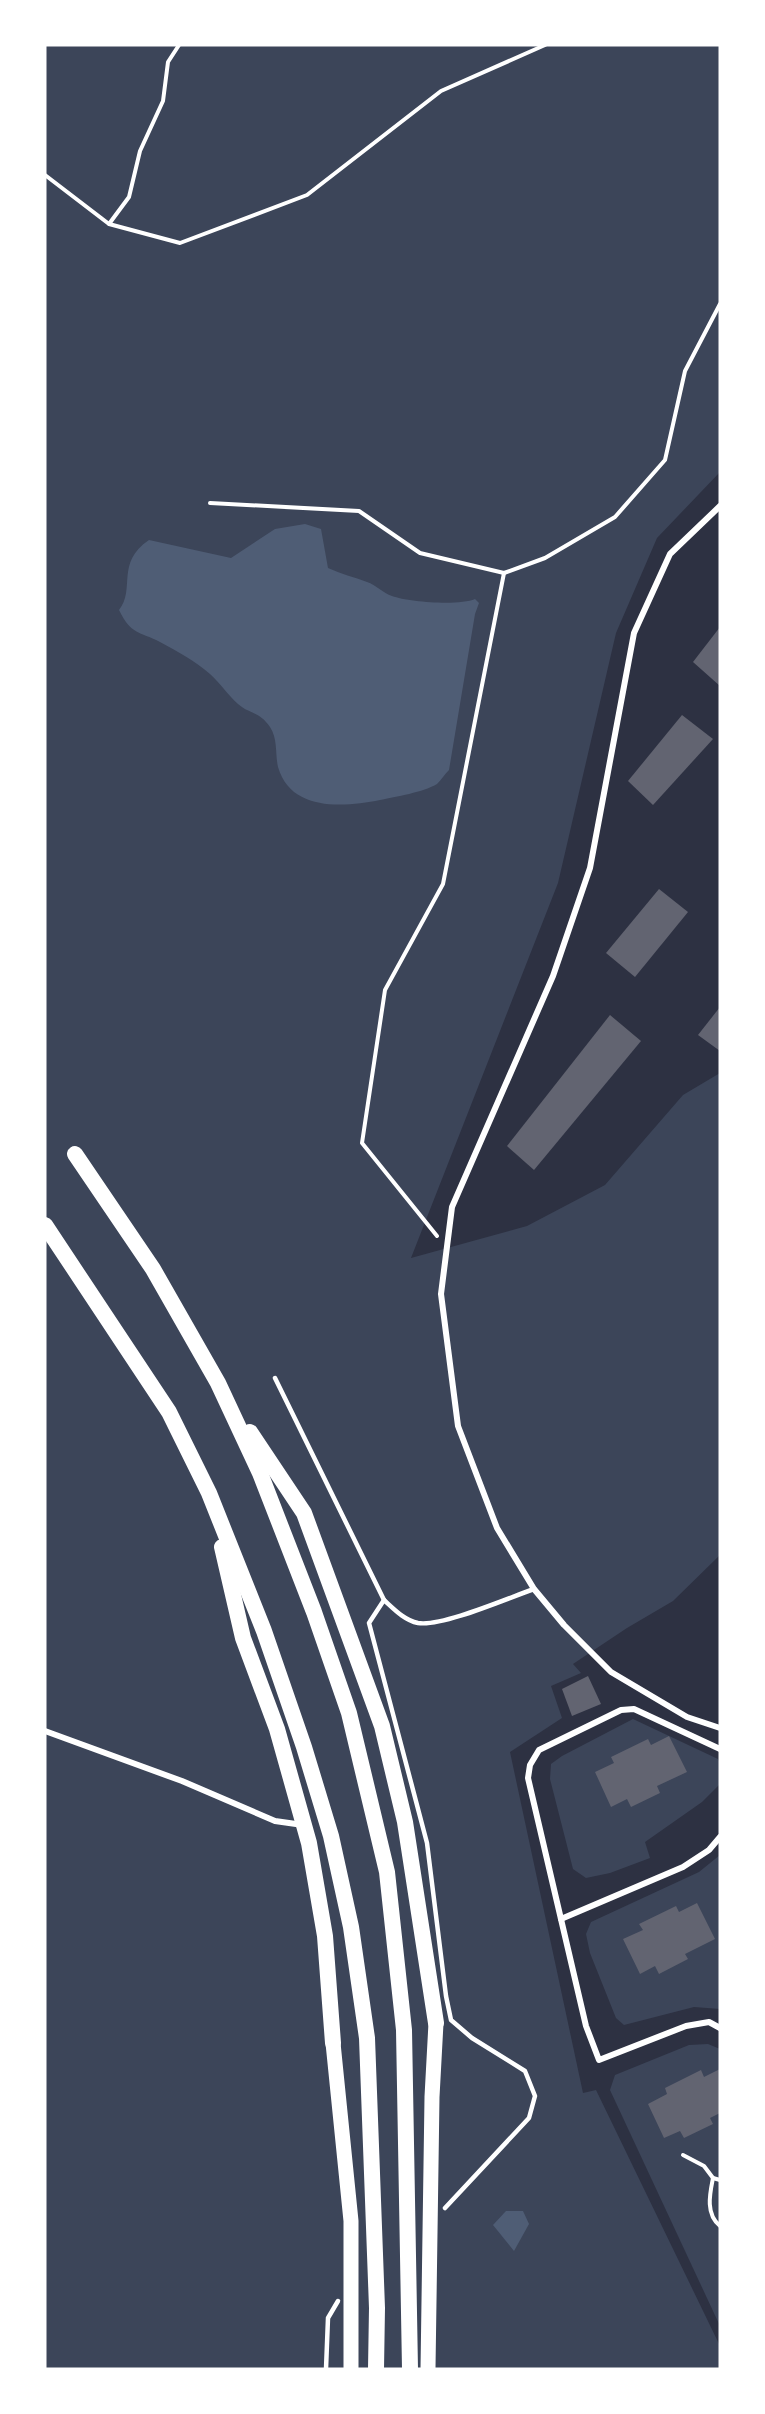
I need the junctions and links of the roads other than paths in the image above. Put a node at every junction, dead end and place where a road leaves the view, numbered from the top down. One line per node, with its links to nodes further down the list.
1 (720, 506): 7 (street)
2 (75, 1154): 5 (highway)
3 (45, 1225): 6 (highway)
4 (275, 1378): 8 (lane)
5 (218, 1383): 15 (highway); 23 (highway)
6 (209, 1493): 12 (highway); 22 (highway)
7 (534, 1589): 8 (lane); 9 (street)
8 (384, 1600): 18 (lane)
9 (720, 1728)
10 (45, 1731): 12 (street)
11 (720, 1749): 14 (street)
12 (304, 1825): 17 (highway)
13 (720, 1837): 14 (street)
14 (561, 1919): 16 (street)
15 (436, 2024): 24 (main road)
16 (720, 2028)
17 (333, 2043): 21 (main road)
18 (444, 2208)
19 (338, 2301): 20 (lane)
20 (326, 2369)
21 (351, 2369)
22 (376, 2369)
23 (410, 2369)
24 (428, 2369)

